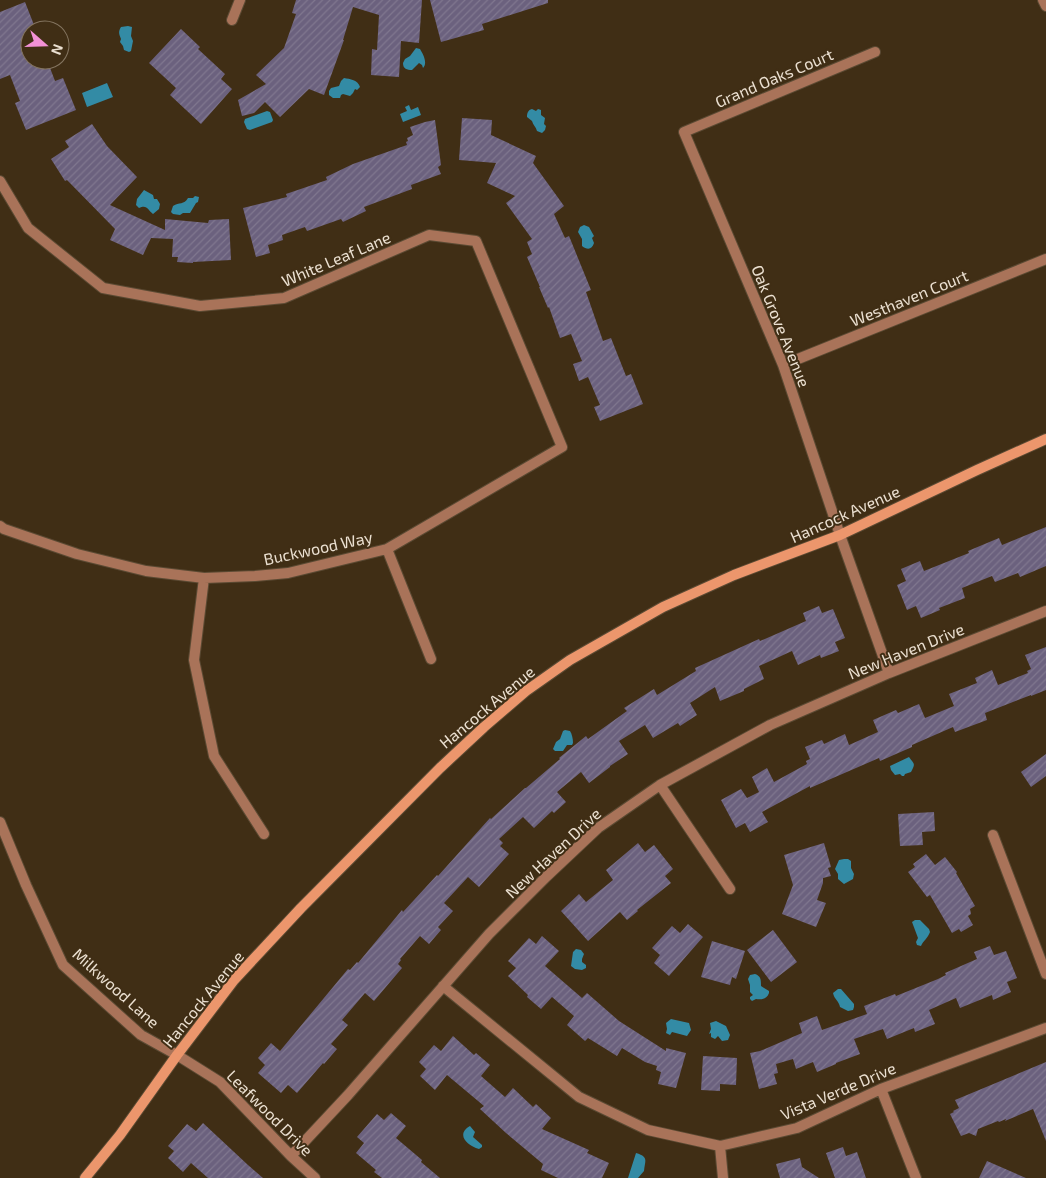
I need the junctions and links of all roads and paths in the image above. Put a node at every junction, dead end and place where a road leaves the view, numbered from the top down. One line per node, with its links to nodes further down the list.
1 (240, 0): 4 (street)
2 (1043, 0): 3 (street)
3 (1046, 6)
4 (232, 20)
5 (875, 52): 6 (street, Grand Oaks Court)
6 (684, 132): 9 (street, Oak Grove Avenue)
7 (0, 181): 11 (street, White Leaf Lane)
8 (1046, 259): 9 (street, Westhaven Court)
9 (782, 365): 13 (street, Oak Grove Avenue)
10 (1046, 440): 13 (main road, Hancock Avenue)
11 (562, 448): 14 (street, Buckwood Way)
12 (1, 530): 15 (street, Buckwood Way)
13 (840, 535): 18 (street, Oak Grove Avenue); 27 (main road, Hancock Avenue)
14 (387, 549): 15 (street, Buckwood Way); 17 (street)
15 (204, 578): 21 (street)
16 (1046, 611): 18 (street, New Haven Drive)
17 (431, 659)
18 (889, 673): 19 (street, New Haven Drive)
19 (660, 785): 23 (street); 25 (street, New Haven Drive)
20 (0, 822): 27 (street, Milkwood Lane)
21 (264, 834)
22 (992, 835): 24 (street)
23 (730, 889)
24 (1046, 974)
25 (443, 986): 29 (street, Vista Verde Drive); 30 (street, New Haven Drive)
26 (1046, 1028): 28 (street, Vista Verde Drive)
27 (177, 1055): 30 (street, Leafwood Drive); 31 (main road, Hancock Avenue)
28 (880, 1089): 29 (street, Vista Verde Drive); 34 (street)
29 (720, 1146): 33 (street)
30 (291, 1156): 32 (street, Leafwood Drive)
31 (85, 1178)
32 (315, 1178)
33 (723, 1178)
34 (916, 1178)

